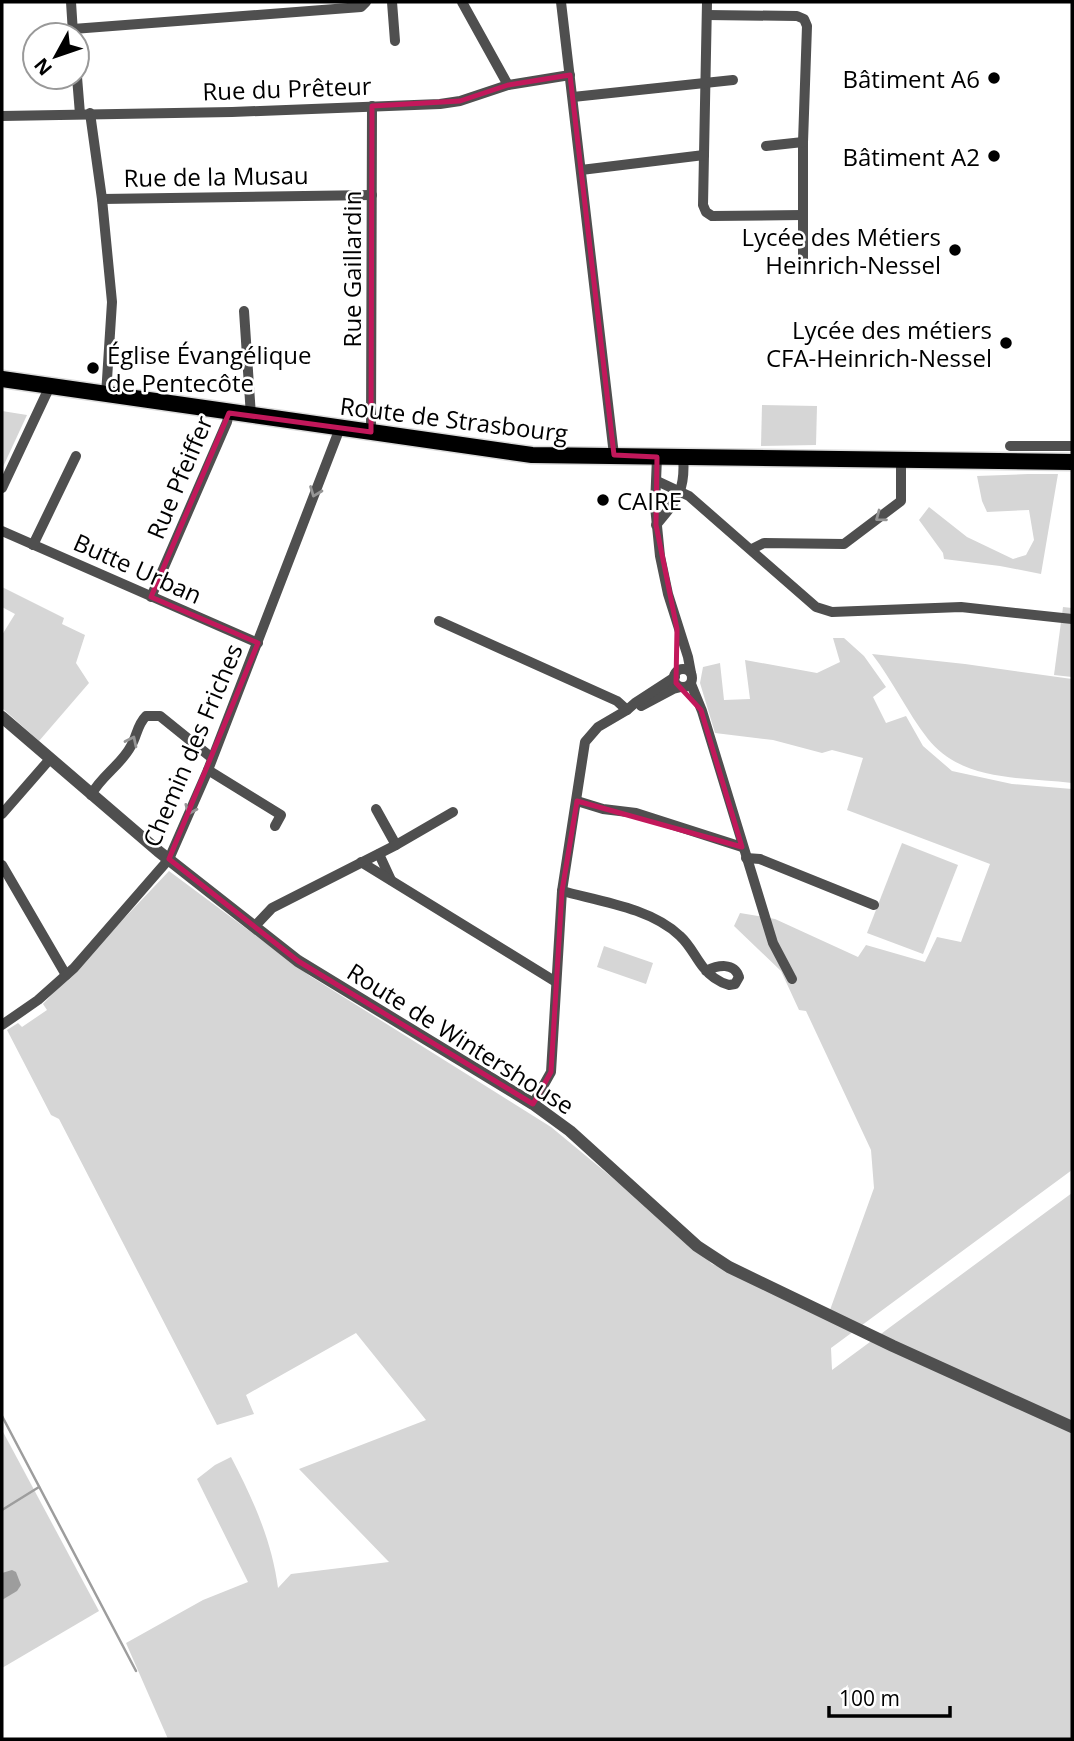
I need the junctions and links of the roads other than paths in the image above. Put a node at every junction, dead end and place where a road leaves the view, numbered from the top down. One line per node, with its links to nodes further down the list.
1 (71, 2): 8 (street)
2 (366, 2): 9 (street)
3 (392, 2): 10 (street)
4 (462, 2): 14 (street)
5 (561, 2): 11 (street)
6 (707, 2): 7 (street)
7 (707, 15): 13 (street); 20 (street)
8 (72, 21)
9 (91, 30)
10 (395, 41)
11 (570, 75): 14 (street, Rue du Prêteur); 16 (street)
12 (733, 80): 13 (street)
13 (706, 82): 16 (street); 22 (street)
14 (508, 85): 17 (street, Rue du Prêteur)
15 (80, 91): 18 (street)
16 (573, 97): 23 (street)
17 (372, 106): 18 (street, Rue du Prêteur); 24 (street, Rue Gaillardin)
18 (85, 113): 19 (street, Rue du Prêteur); 25 (street)
19 (2, 116)
20 (803, 142): 21 (street); 26 (street)
21 (766, 146)
22 (704, 155): 23 (street); 26 (street)
23 (581, 170): 38 (street)
24 (372, 195): 25 (street, Rue de la Musau); 35 (street, Rue Gaillardin)
25 (102, 199): 31 (street)
26 (803, 215): 27 (street)
27 (803, 262)
28 (244, 311): 33 (street)
29 (2, 379): 30 (main road, Route de Strasbourg)
30 (50, 386): 31 (main road, Route de Strasbourg); 45 (street)
31 (106, 396): 32 (main road, Route de Strasbourg)
32 (229, 413): 33 (main road, Route de Strasbourg); 51 (street, Rue Pfeiffer)
33 (251, 416): 34 (main road, Route de Strasbourg)
34 (340, 428): 35 (main road, Route de Strasbourg); 55 (street, Chemin des Friches, one-way to 55)
35 (371, 432): 38 (main road, Route de Strasbourg)
36 (1010, 446): 37 (street)
37 (1072, 446)
38 (614, 455): 41 (main road, Route de Strasbourg)
39 (76, 456): 49 (street)
40 (682, 456): 41 (main road, Route de Strasbourg); 42 (main road, Route de Strasbourg); 46 (street)
41 (657, 457): 44 (street)
42 (901, 460): 43 (main road, Route de Strasbourg); 50 (street, one-way to 50)
43 (1072, 462)
44 (657, 481): 46 (street); 47 (street)
45 (2, 488)
46 (681, 492): 47 (street); 50 (street)
47 (656, 525): 54 (street)
48 (2, 531): 49 (street, Butte Urban)
49 (33, 545): 51 (street, Butte Urban)
50 (752, 549): 52 (street)
51 (151, 597): 55 (street, Butte Urban)
52 (1072, 619)
53 (439, 621): 58 (street)
54 (677, 629): 56 (street); 57 (street)
55 (258, 643): 60 (street, Chemin des Friches)
56 (677, 674): 57 (street); 57 (street); 58 (street)
57 (686, 683): 58 (street); 70 (street)
58 (624, 712): 64 (street)
59 (2, 717): 61 (street, Route de Wintershouse)
60 (212, 758): 62 (street, Chemin des Friches); 63 (street, one-way to 60)
61 (50, 759): 63 (street, Route de Wintershouse); 67 (street)
62 (208, 770): 68 (street); 72 (street, Chemin des Friches, one-way to 72)
63 (92, 795): 72 (street, Route de Wintershouse)
64 (577, 801): 70 (street); 77 (street)
65 (376, 808): 69 (street)
66 (453, 812): 69 (street)
67 (2, 814)
68 (275, 826)
69 (396, 845): 71 (street)
70 (743, 847): 73 (street)
71 (379, 854): 74 (street); 76 (street)
72 (169, 859): 79 (street, Route de Wintershouse); 81 (street, Chemin des Friches)
73 (746, 859): 78 (street); 82 (street)
74 (361, 863): 76 (street); 79 (street)
75 (2, 865): 81 (street)
76 (391, 881): 83 (street)
77 (562, 891): 80 (street); 83 (street)
78 (874, 905)
79 (254, 927): 85 (street, Route de Wintershouse)
80 (706, 971)
81 (66, 975): 84 (street, Chemin des Friches)
82 (792, 979)
83 (556, 982): 85 (street)
84 (2, 1025)
85 (533, 1104): 86 (street, Route de Wintershouse)
86 (1072, 1427)

